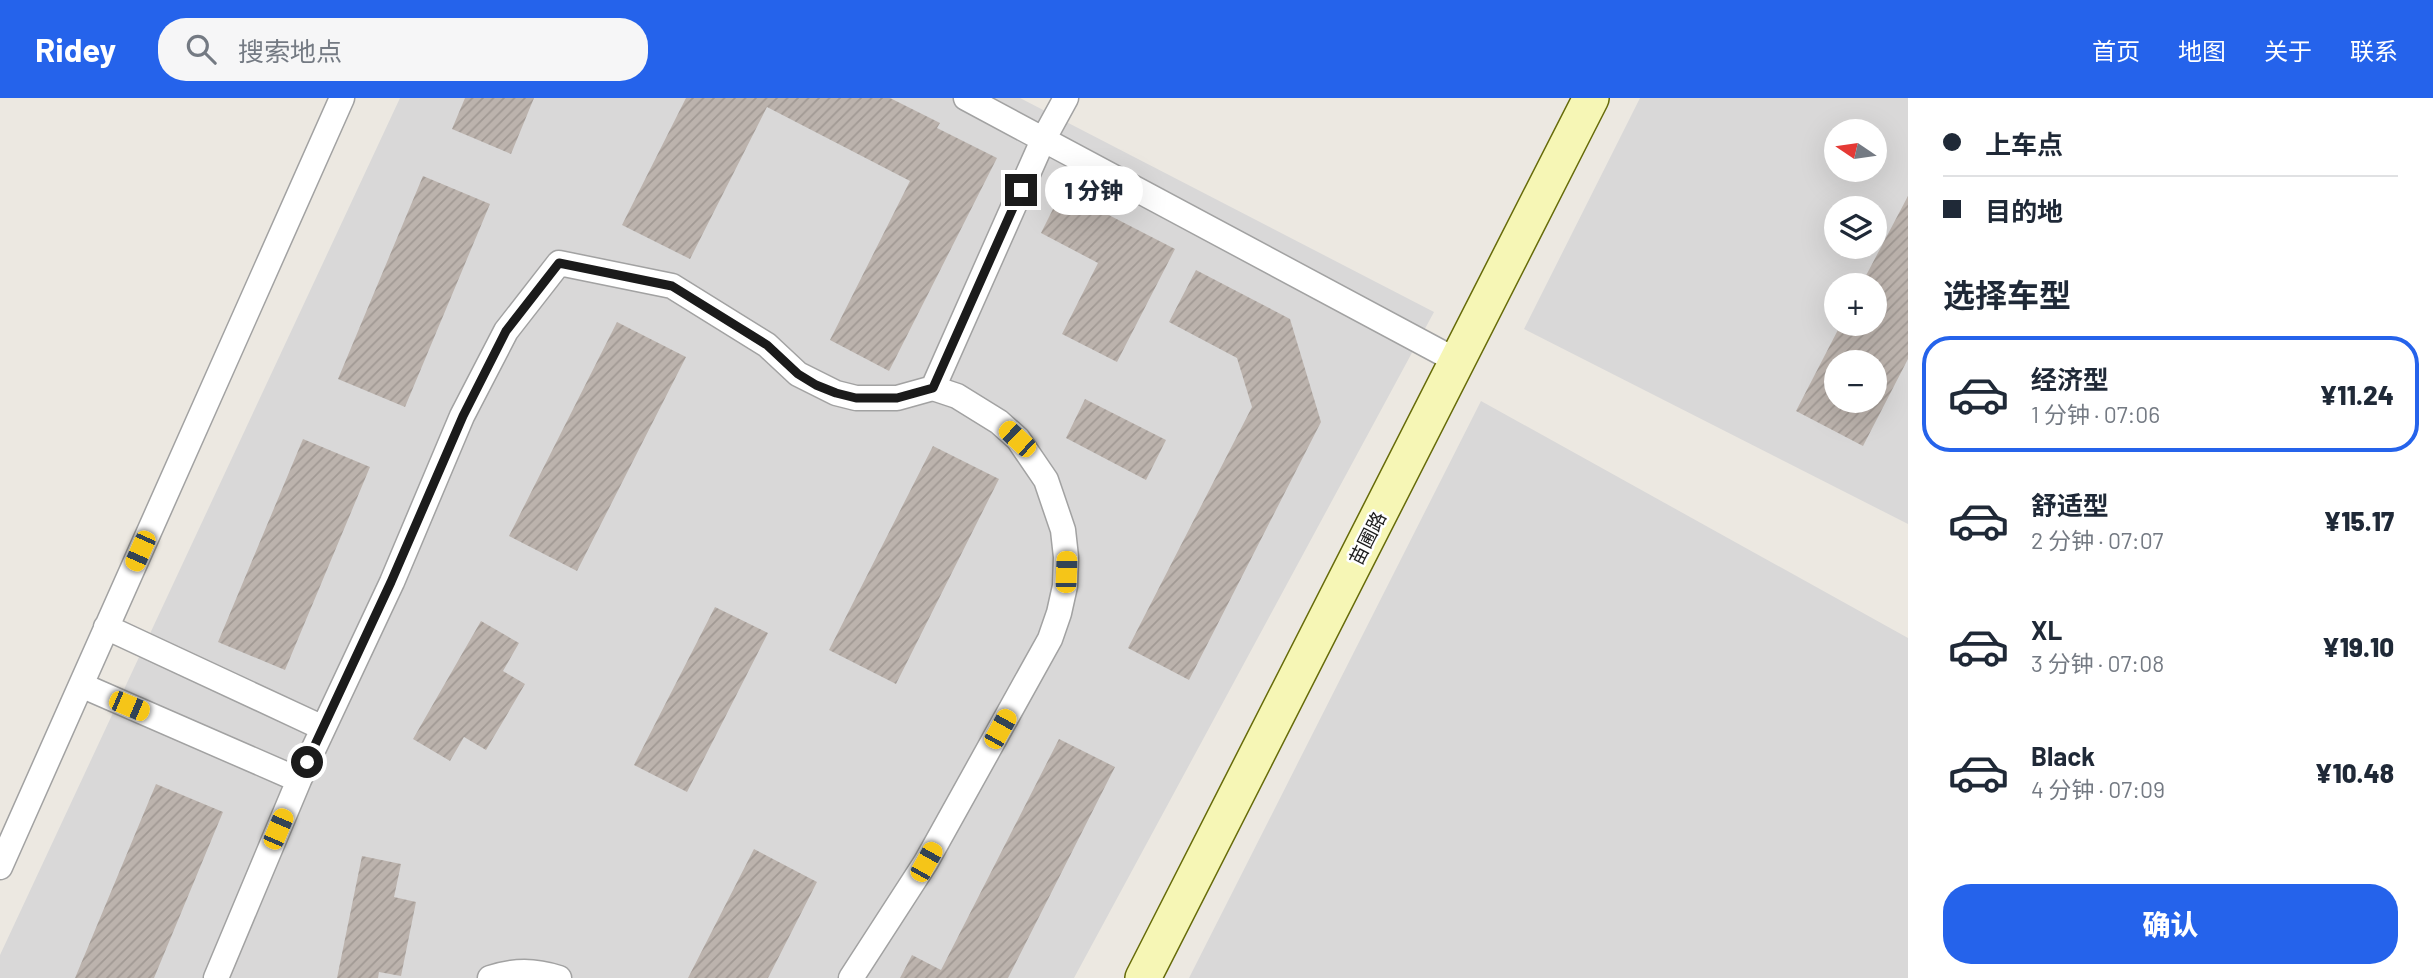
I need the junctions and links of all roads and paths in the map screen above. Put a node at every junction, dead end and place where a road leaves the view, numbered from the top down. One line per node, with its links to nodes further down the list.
1 (342, 98): 8 (street)
2 (966, 98): 5 (street)
3 (1066, 98): 5 (street)
4 (1591, 98): 6 (street, 苗圃路)
5 (1043, 140): 6 (street); 7 (street)
6 (1457, 361): 17 (street, 苗圃路)
7 (933, 388): 10 (street); 16 (street)
8 (106, 627): 9 (street); 10 (street)
9 (81, 685): 11 (street); 12 (street)
10 (323, 728): 11 (street)
11 (299, 780): 13 (street)
12 (0, 867)
13 (216, 978)
14 (490, 978): 15 (street)
15 (559, 978)
16 (851, 978)
17 (1143, 978)

